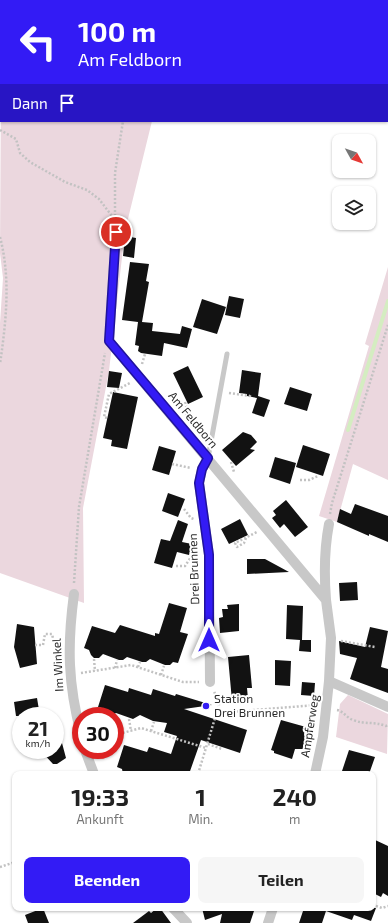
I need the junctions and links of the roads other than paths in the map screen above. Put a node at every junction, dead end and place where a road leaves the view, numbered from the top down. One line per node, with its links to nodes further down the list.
1 (116, 232): 3 (street, Am Feldborn)
2 (228, 354): 3 (lane)
3 (208, 458): 6 (street, Am Feldborn); 8 (street, Drei Brunnen)
4 (329, 524): 6 (street)
5 (74, 594): 9 (street, Im Winkel)
6 (326, 600): 7 (street)
7 (329, 681): 10 (street); 13 (street, Ampferweg)
8 (210, 682)
9 (75, 707)
10 (388, 707)
11 (89, 759): 12 (street)
12 (93, 771)
13 (316, 771)
14 (176, 911): 16 (street)
15 (272, 911): 17 (street)
16 (187, 923)
17 (268, 923)

